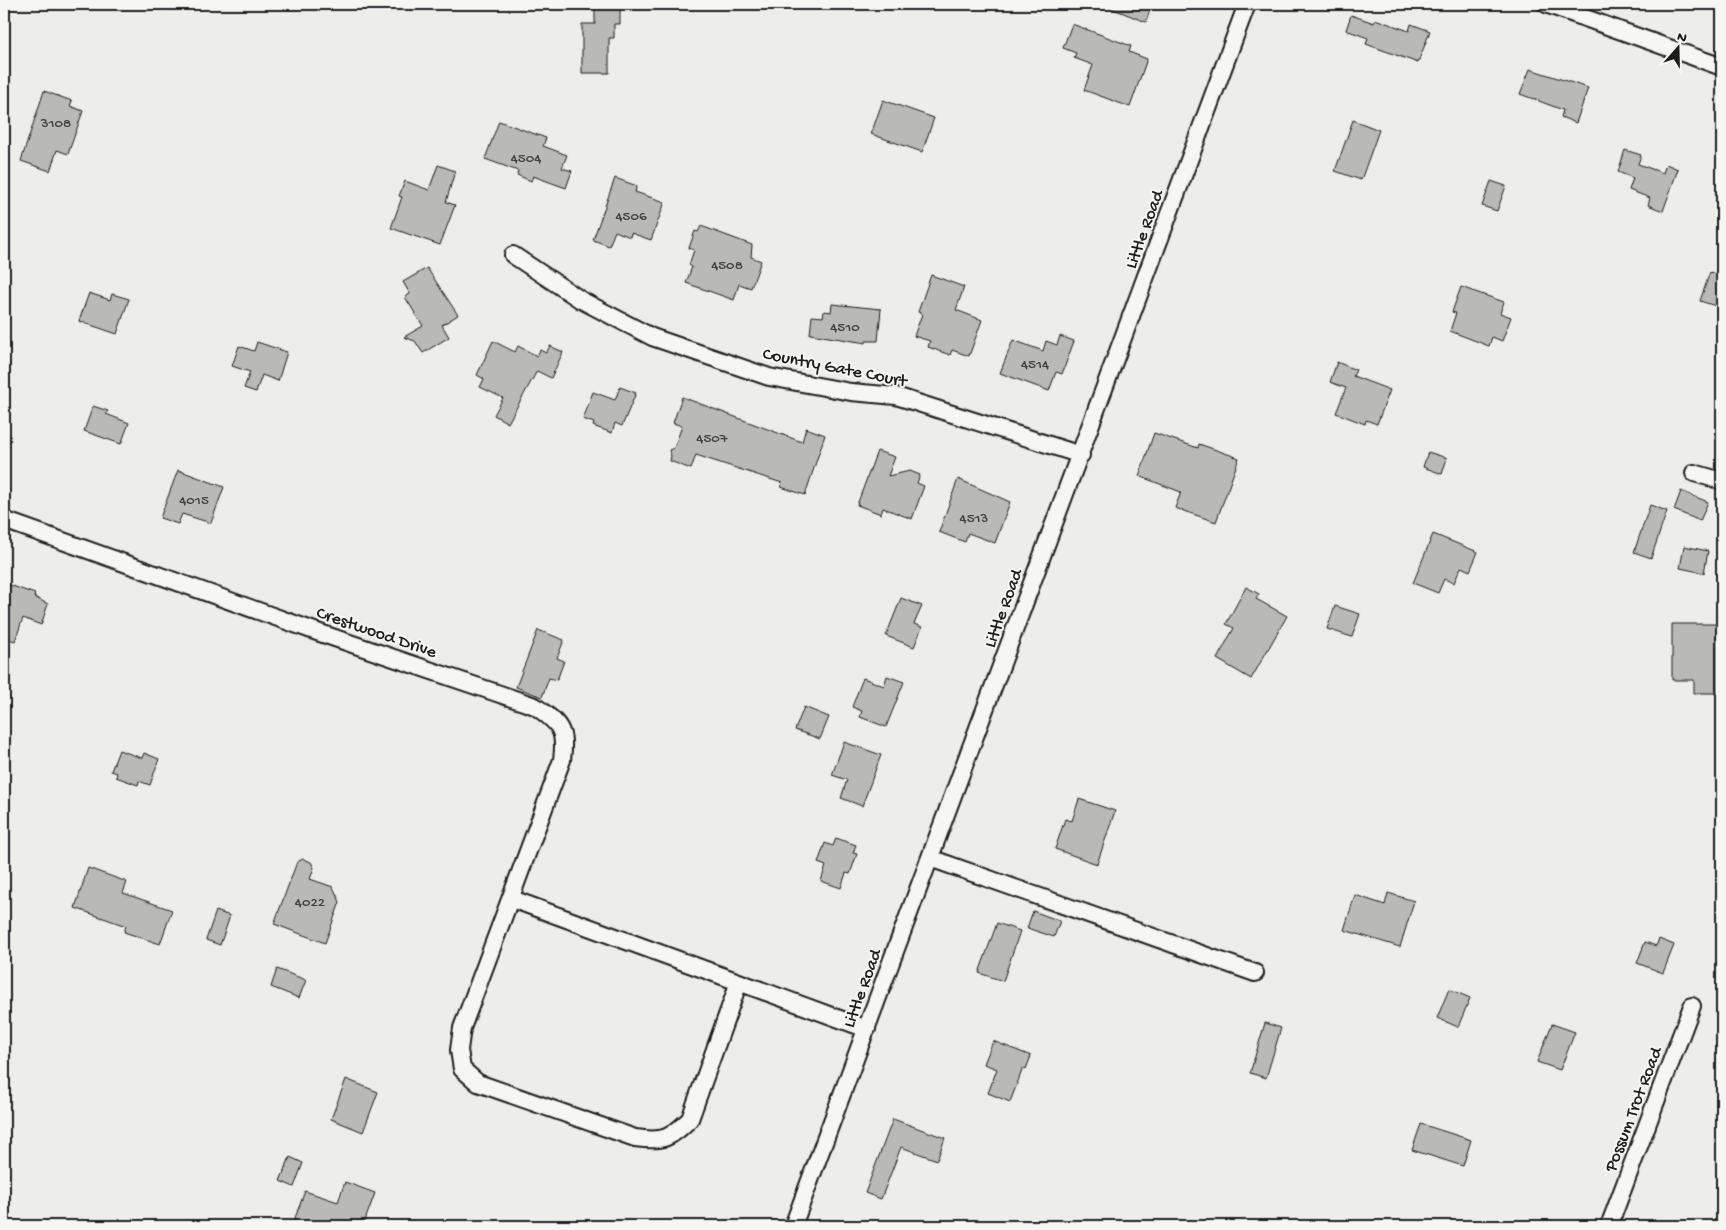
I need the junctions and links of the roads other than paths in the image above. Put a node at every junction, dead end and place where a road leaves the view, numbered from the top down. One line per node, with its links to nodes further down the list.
1 (1247, 4): 5 (street, Little Road)
2 (1546, 4): 3 (street)
3 (1722, 67)
4 (512, 255): 5 (street, Country Gate Court)
5 (1081, 455): 9 (street, Little Road)
6 (1694, 473): 7 (street)
7 (1722, 481)
8 (4, 520): 10 (street, Crestwood Drive)
9 (930, 858): 11 (street); 14 (street, Little Road)
10 (512, 899): 12 (street); 12 (street, Crestwood Drive)
11 (1255, 973)
12 (739, 982): 14 (street)
13 (1692, 1006): 16 (street, Possum Trot Road)
14 (867, 1029): 15 (street, Little Road)
15 (793, 1226)
16 (1609, 1226)

